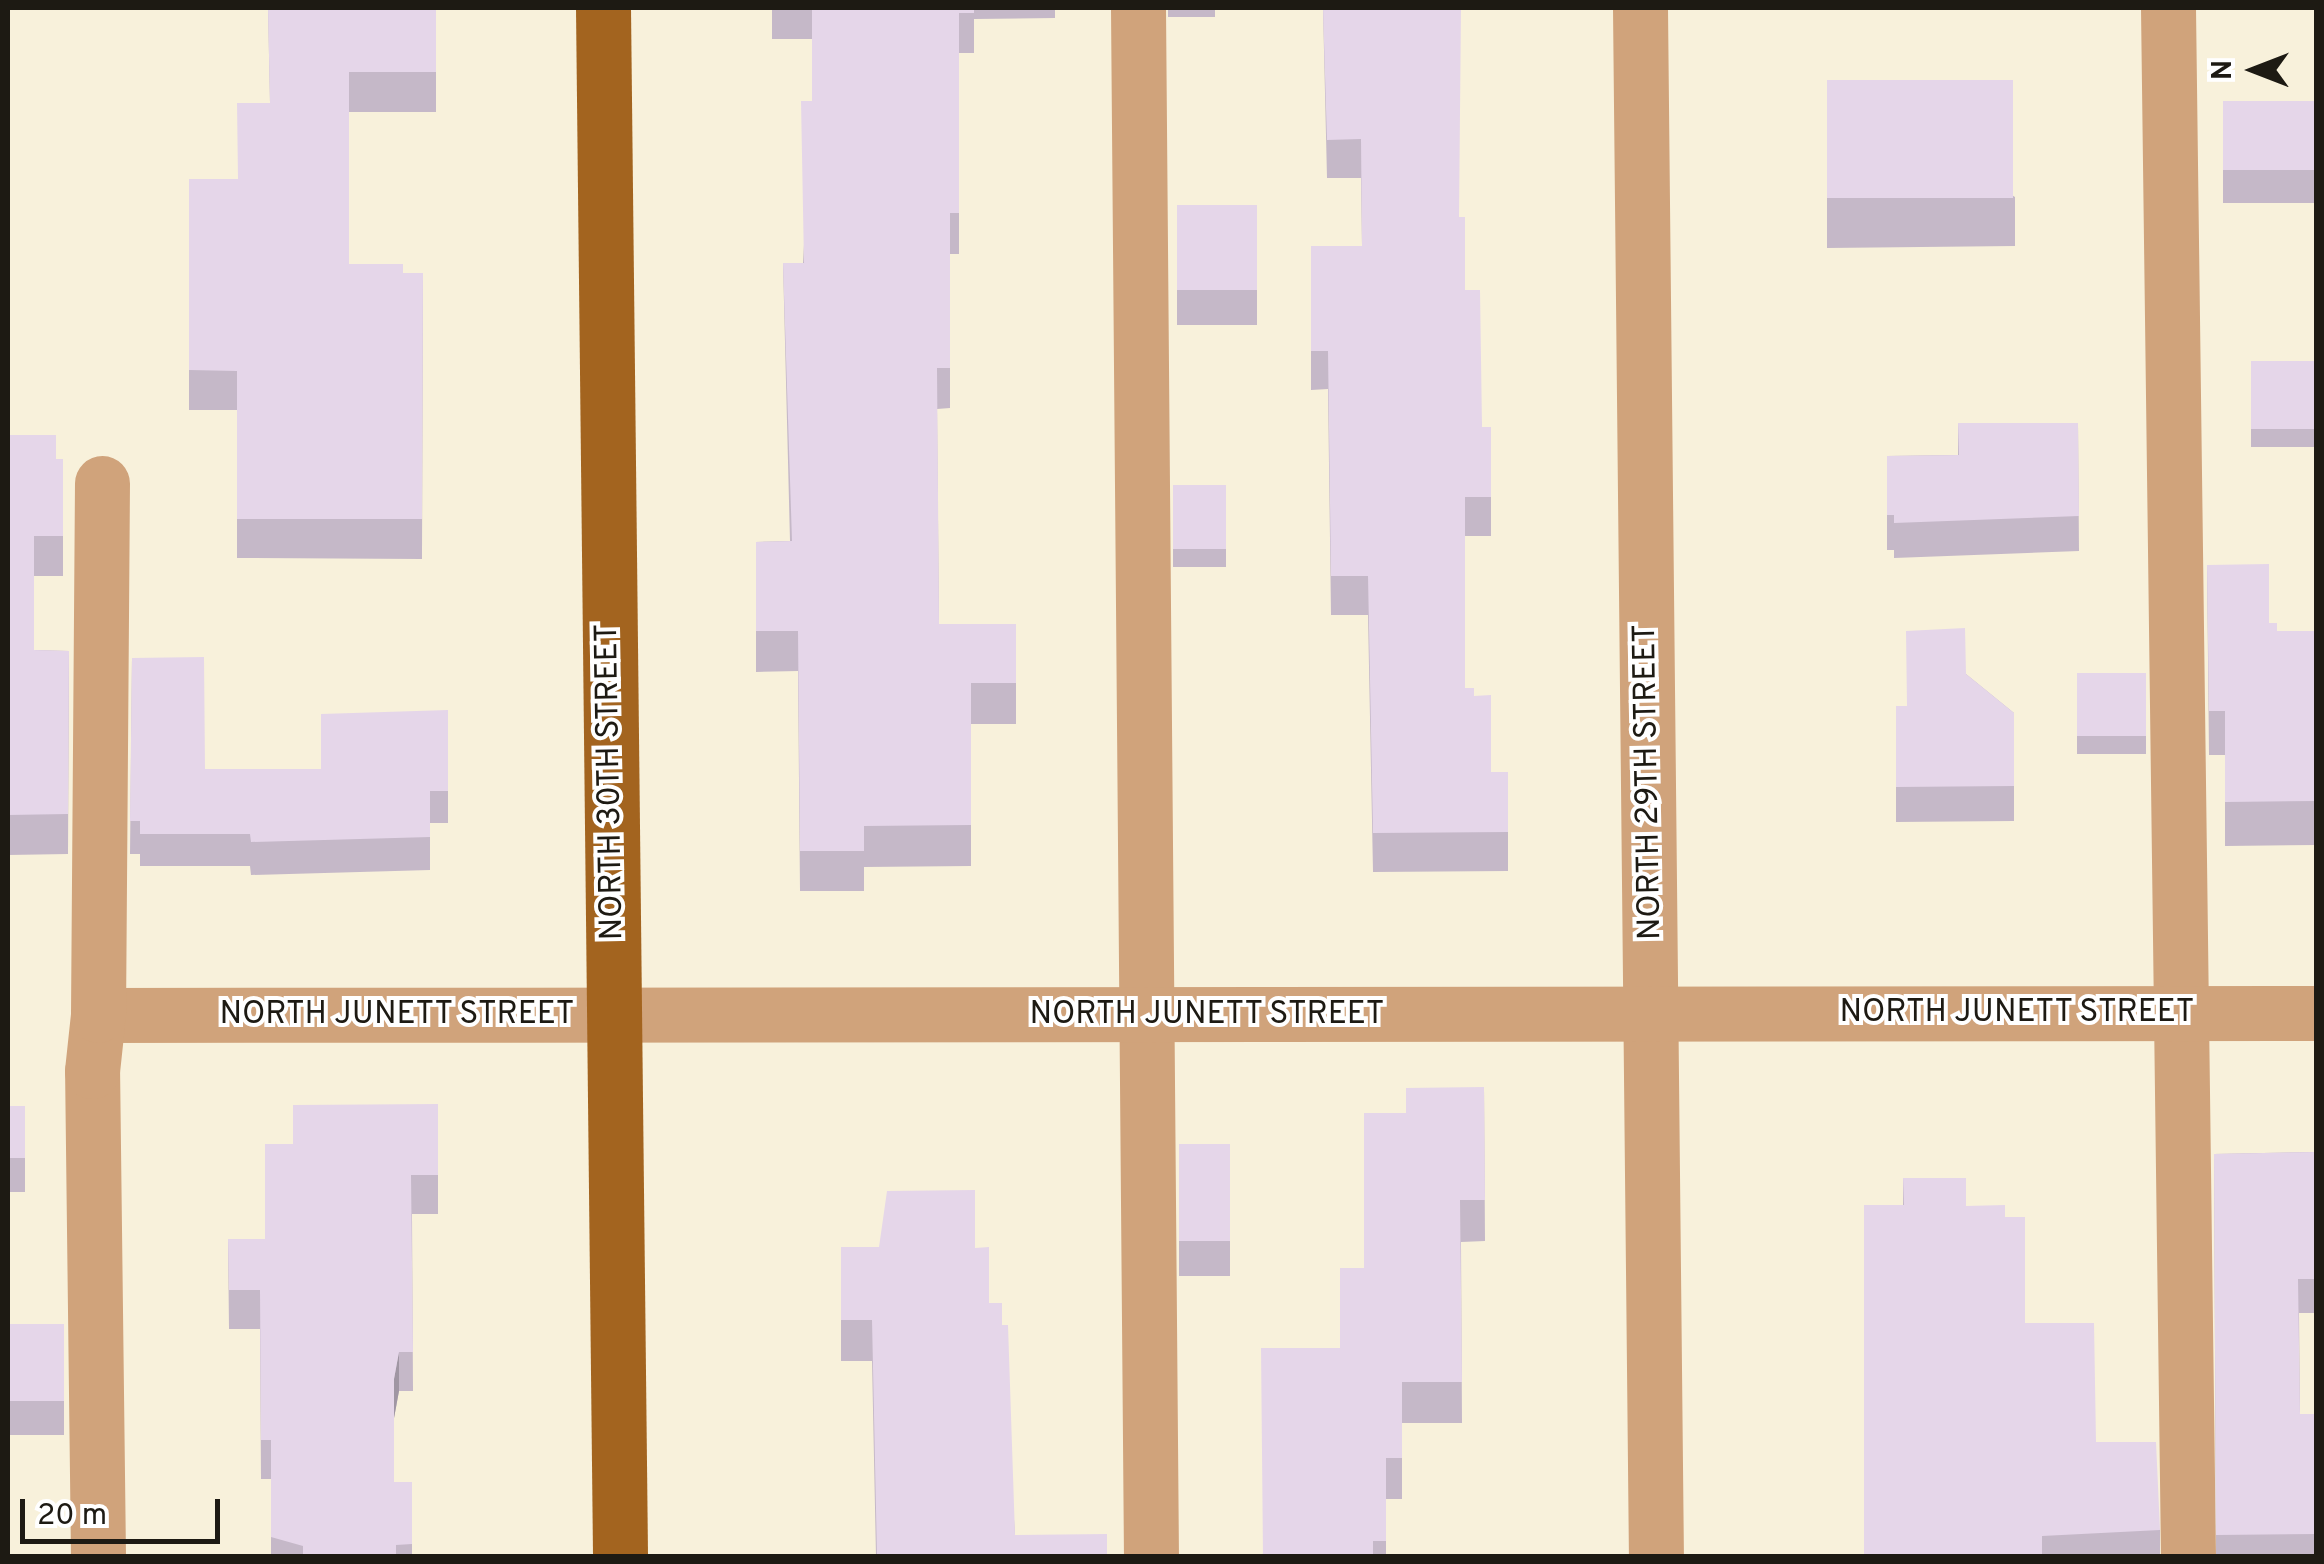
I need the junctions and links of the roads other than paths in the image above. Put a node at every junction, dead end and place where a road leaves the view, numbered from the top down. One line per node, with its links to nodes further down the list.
1 (603, 8): 10 (main road, NORTH 30TH STREET)
2 (1138, 8): 11 (street)
3 (1640, 8): 8 (street, NORTH 29TH STREET)
4 (2168, 8): 6 (street)
5 (102, 484): 9 (street)
6 (2184, 1012): 7 (street, NORTH JUNETT STREET); 8 (street, NORTH JUNETT STREET); 16 (street)
7 (2316, 1013)
8 (1652, 1014): 11 (street, NORTH JUNETT STREET); 15 (street, NORTH 29TH STREET)
9 (98, 1015): 10 (street, NORTH JUNETT STREET); 12 (street)
10 (613, 1015): 11 (street, NORTH JUNETT STREET); 13 (main road, NORTH 30TH STREET)
11 (1146, 1015): 14 (street)
12 (98, 1556)
13 (620, 1556)
14 (1151, 1556)
15 (1656, 1556)
16 (2188, 1556)

